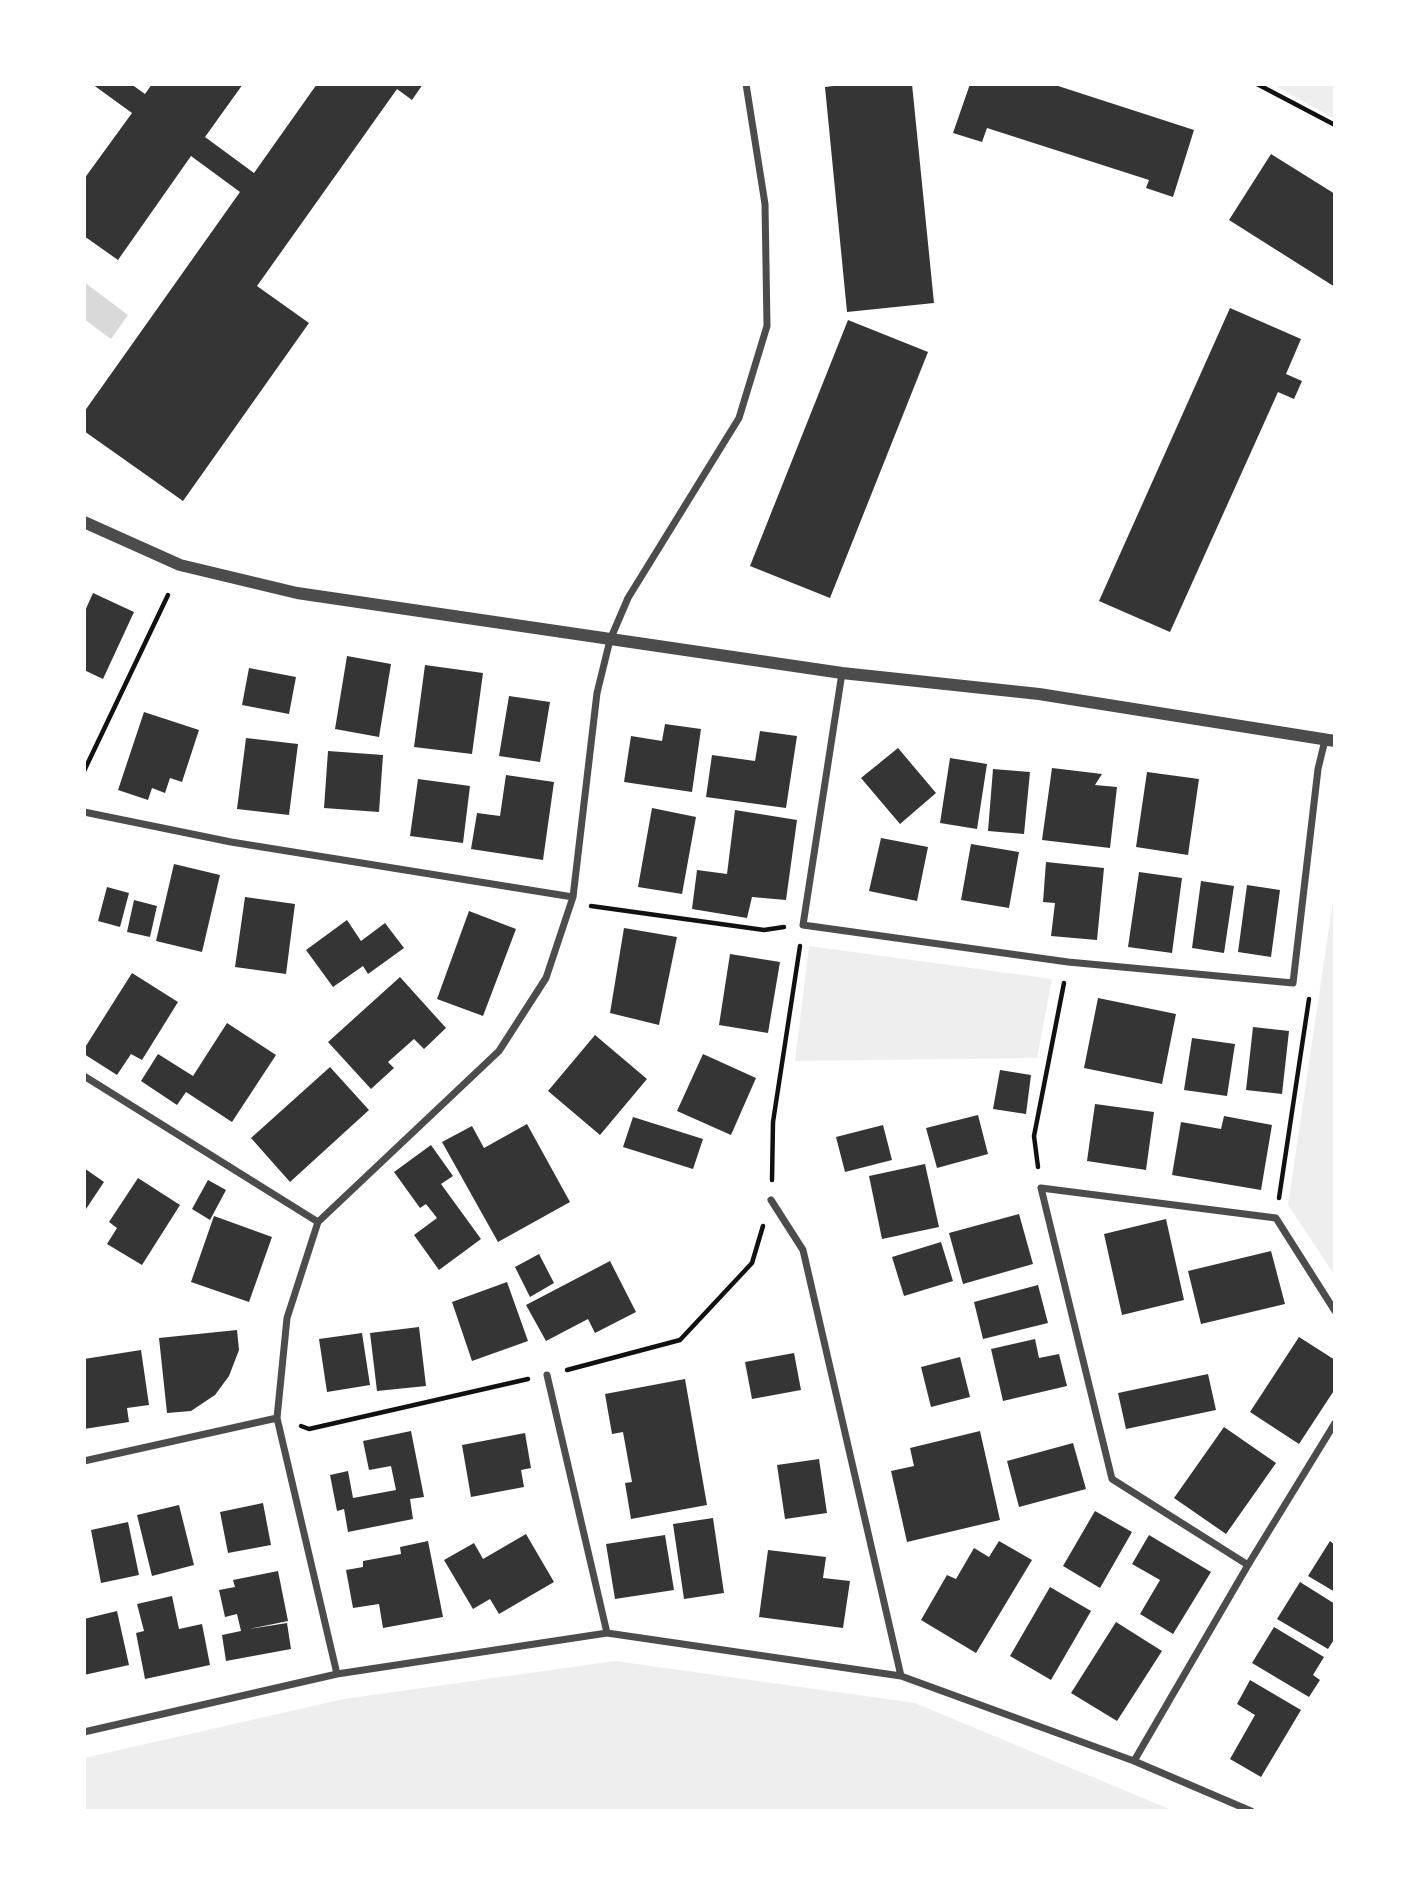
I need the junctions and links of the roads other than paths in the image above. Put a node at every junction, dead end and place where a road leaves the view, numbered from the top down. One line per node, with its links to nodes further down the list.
1 (746, 84): 3 (street)
2 (84, 522): 3 (street)
3 (610, 640): 4 (street); 7 (street)
4 (842, 673): 5 (street); 5 (street)
5 (1330, 741)
6 (84, 812): 7 (street)
7 (573, 897): 10 (street)
8 (84, 1076): 10 (street)
9 (771, 1200): 19 (street)
10 (318, 1222): 13 (street)
11 (1335, 1311): 16 (street)
12 (547, 1375): 17 (street)
13 (277, 1418): 15 (street); 18 (street)
14 (1335, 1423): 16 (street)
15 (84, 1461)
16 (1248, 1564): 21 (street)
17 (607, 1633): 18 (street); 19 (street)
18 (337, 1674): 20 (street)
19 (901, 1676): 21 (street)
20 (84, 1732)
21 (1133, 1761): 22 (street)
22 (1251, 1811)

